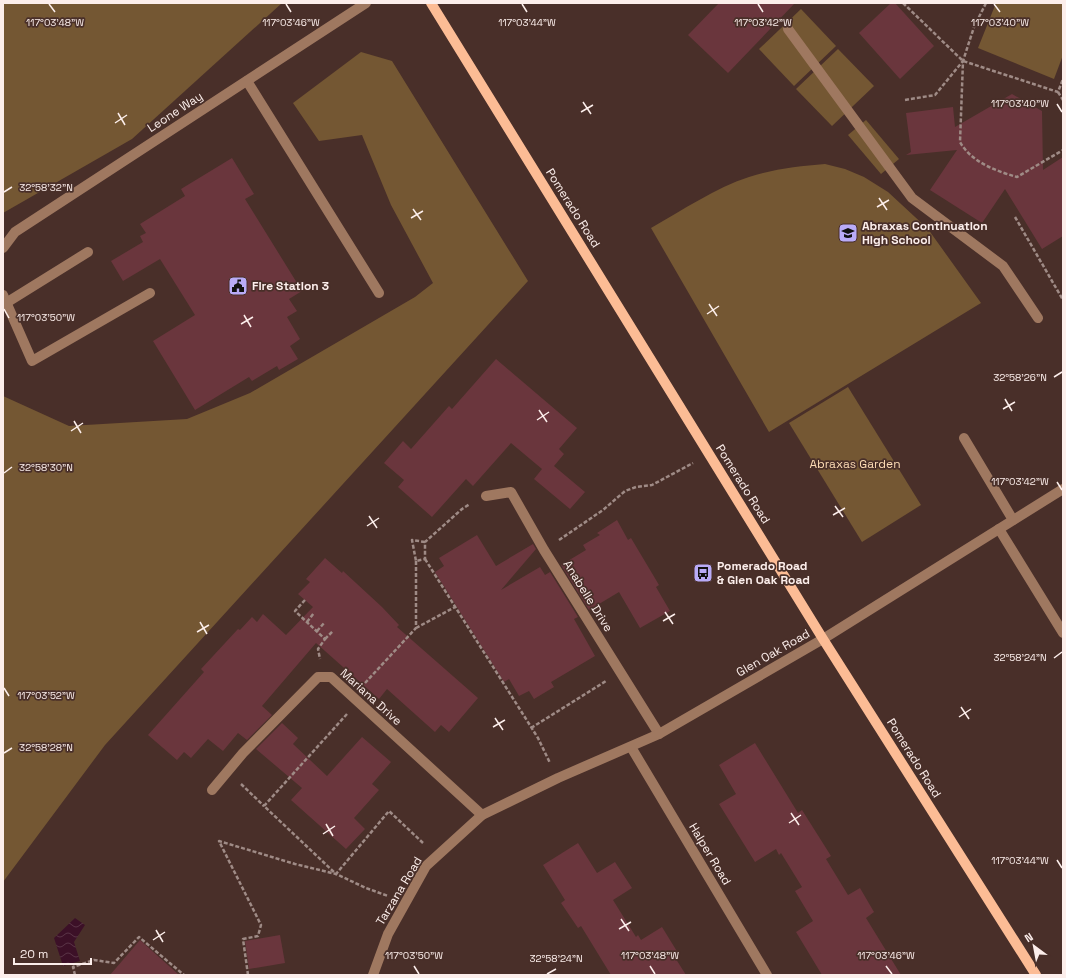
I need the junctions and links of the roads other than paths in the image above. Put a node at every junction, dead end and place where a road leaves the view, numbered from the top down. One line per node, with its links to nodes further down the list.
1 (366, 3): 4 (street, Leone Way)
2 (431, 3): 17 (main road, Pomerado Road)
3 (788, 29): 10 (street)
4 (247, 81): 5 (street, Leone Way); 8 (street)
5 (3, 248)
6 (88, 252): 9 (street)
7 (150, 293): 9 (street)
8 (379, 293)
9 (5, 299)
10 (1038, 318)
11 (964, 438): 14 (street)
12 (1063, 489): 14 (street, Glen Oak Road)
13 (486, 496): 18 (street, Anabelle Drive)
14 (1014, 520): 15 (street, Glen Oak Road)
15 (999, 529): 16 (street); 17 (street, Glen Oak Road)
16 (1063, 633)
17 (823, 639): 18 (street, Glen Oak Road); 24 (main road, Pomerado Road)
18 (659, 734): 19 (street, Glen Oak Road)
19 (631, 747): 21 (street, Glen Oak Road); 23 (street, Halper Road)
20 (212, 790): 21 (street, Mariana Drive)
21 (482, 815): 22 (street, Tarzana Road)
22 (373, 975)
23 (767, 975)
24 (1036, 975)

